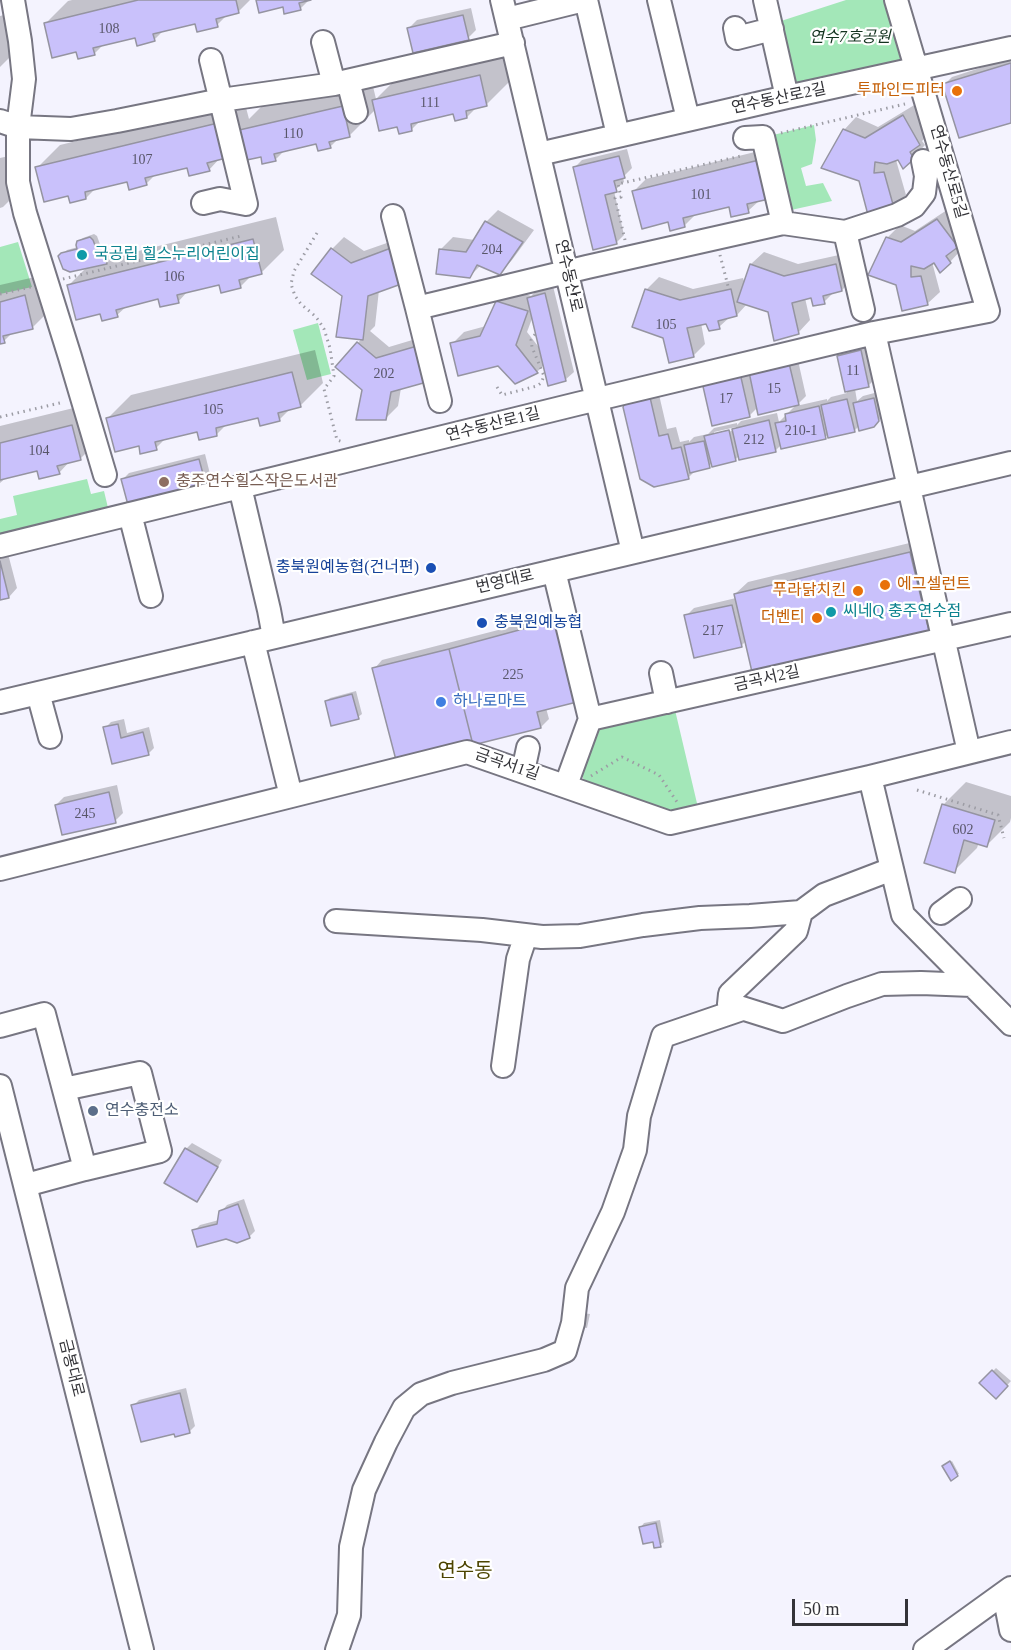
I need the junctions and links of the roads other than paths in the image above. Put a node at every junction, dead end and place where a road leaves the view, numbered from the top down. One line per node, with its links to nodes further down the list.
1 (13, 0): 19 (street)
2 (585, 0): 6 (street); 20 (street)
3 (659, 0): 18 (street)
4 (765, 0): 8 (street)
5 (896, 0): 13 (street, 연수동산로5길)
6 (505, 10): 10 (street, 연수동산로)
7 (735, 28): 8 (street)
8 (772, 29): 15 (street)
9 (323, 42): 14 (street)
10 (513, 43): 14 (street); 22 (street, 연수동산로)
11 (1011, 48): 13 (street, 연수동산로2길)
12 (211, 60): 16 (street)
13 (918, 69): 15 (street, 연수동산로2길); 31 (street, 연수동산로5길)
14 (341, 83): 16 (street); 17 (street)
15 (787, 97): 18 (street, 연수동산로2길)
16 (221, 100): 19 (street); 24 (street)
17 (356, 112)
18 (688, 119): 20 (street, 연수동산로2길)
19 (9, 124): 36 (street)
20 (618, 135): 22 (street, 연수동산로2길)
21 (758, 142): 26 (street)
22 (538, 154): 28 (street, 연수동산로)
23 (923, 161): 27 (street)
24 (203, 203)
25 (393, 216): 29 (street)
26 (783, 223): 27 (street); 28 (street)
27 (844, 232): 30 (street)
28 (567, 272): 29 (street); 33 (street, 연수동산로)
29 (417, 308): 34 (street)
30 (863, 310)
31 (988, 310): 32 (street, 연수동산로1길)
32 (874, 333): 33 (street, 연수동산로1길); 38 (street)
33 (597, 400): 37 (street, 연수동산로1길); 41 (street, 연수동산로)
34 (441, 401)
35 (1011, 463): 38 (street, 번영대로)
36 (105, 475)
37 (240, 487): 39 (street, 연수동산로1길); 45 (street)
38 (908, 487): 41 (street, 번영대로); 46 (street)
39 (130, 514): 40 (street, 연수동산로1길); 43 (street)
40 (0, 546)
41 (633, 552): 42 (street, 번영대로)
42 (554, 571): 45 (street, 번영대로); 51 (street)
43 (151, 596)
44 (1011, 624): 46 (street, 금곡서2길)
45 (264, 640): 48 (street, 번영대로); 59 (street)
46 (943, 640): 50 (street, 금곡서2길); 55 (street)
47 (661, 673): 50 (street)
48 (38, 693): 49 (street, 번영대로); 52 (street)
49 (0, 702)
50 (667, 702): 51 (street, 금곡서2길)
51 (590, 719): 58 (street)
52 (50, 737)
53 (1011, 742): 55 (street, 금곡서1길)
54 (528, 748): 56 (street)
55 (969, 752): 57 (street, 금곡서1길)
56 (523, 771): 58 (street, 금곡서1길); 59 (street, 금곡서1길)
57 (870, 777): 58 (street, 금곡서1길); 61 (street)
58 (574, 783)
59 (291, 796): 60 (street, 금곡서1길)
60 (0, 869)
61 (892, 869): 63 (street); 67 (street)
62 (960, 899): 64 (street)
63 (801, 912): 66 (street); 68 (street)
64 (941, 913)
65 (336, 921): 66 (street)
66 (526, 935): 71 (street)
67 (972, 985): 68 (street); 69 (street)
68 (742, 1010): 79 (street)
69 (1011, 1024)
70 (0, 1026): 73 (street)
71 (503, 1066)
72 (0, 1086): 75 (street, 금봉대로)
73 (64, 1089): 74 (street); 74 (street)
74 (85, 1169): 75 (street)
75 (26, 1185): 78 (street, 금봉대로)
76 (1007, 1591): 77 (street); 80 (street)
77 (1011, 1630)
78 (142, 1650)
79 (337, 1650)
80 (925, 1650)

